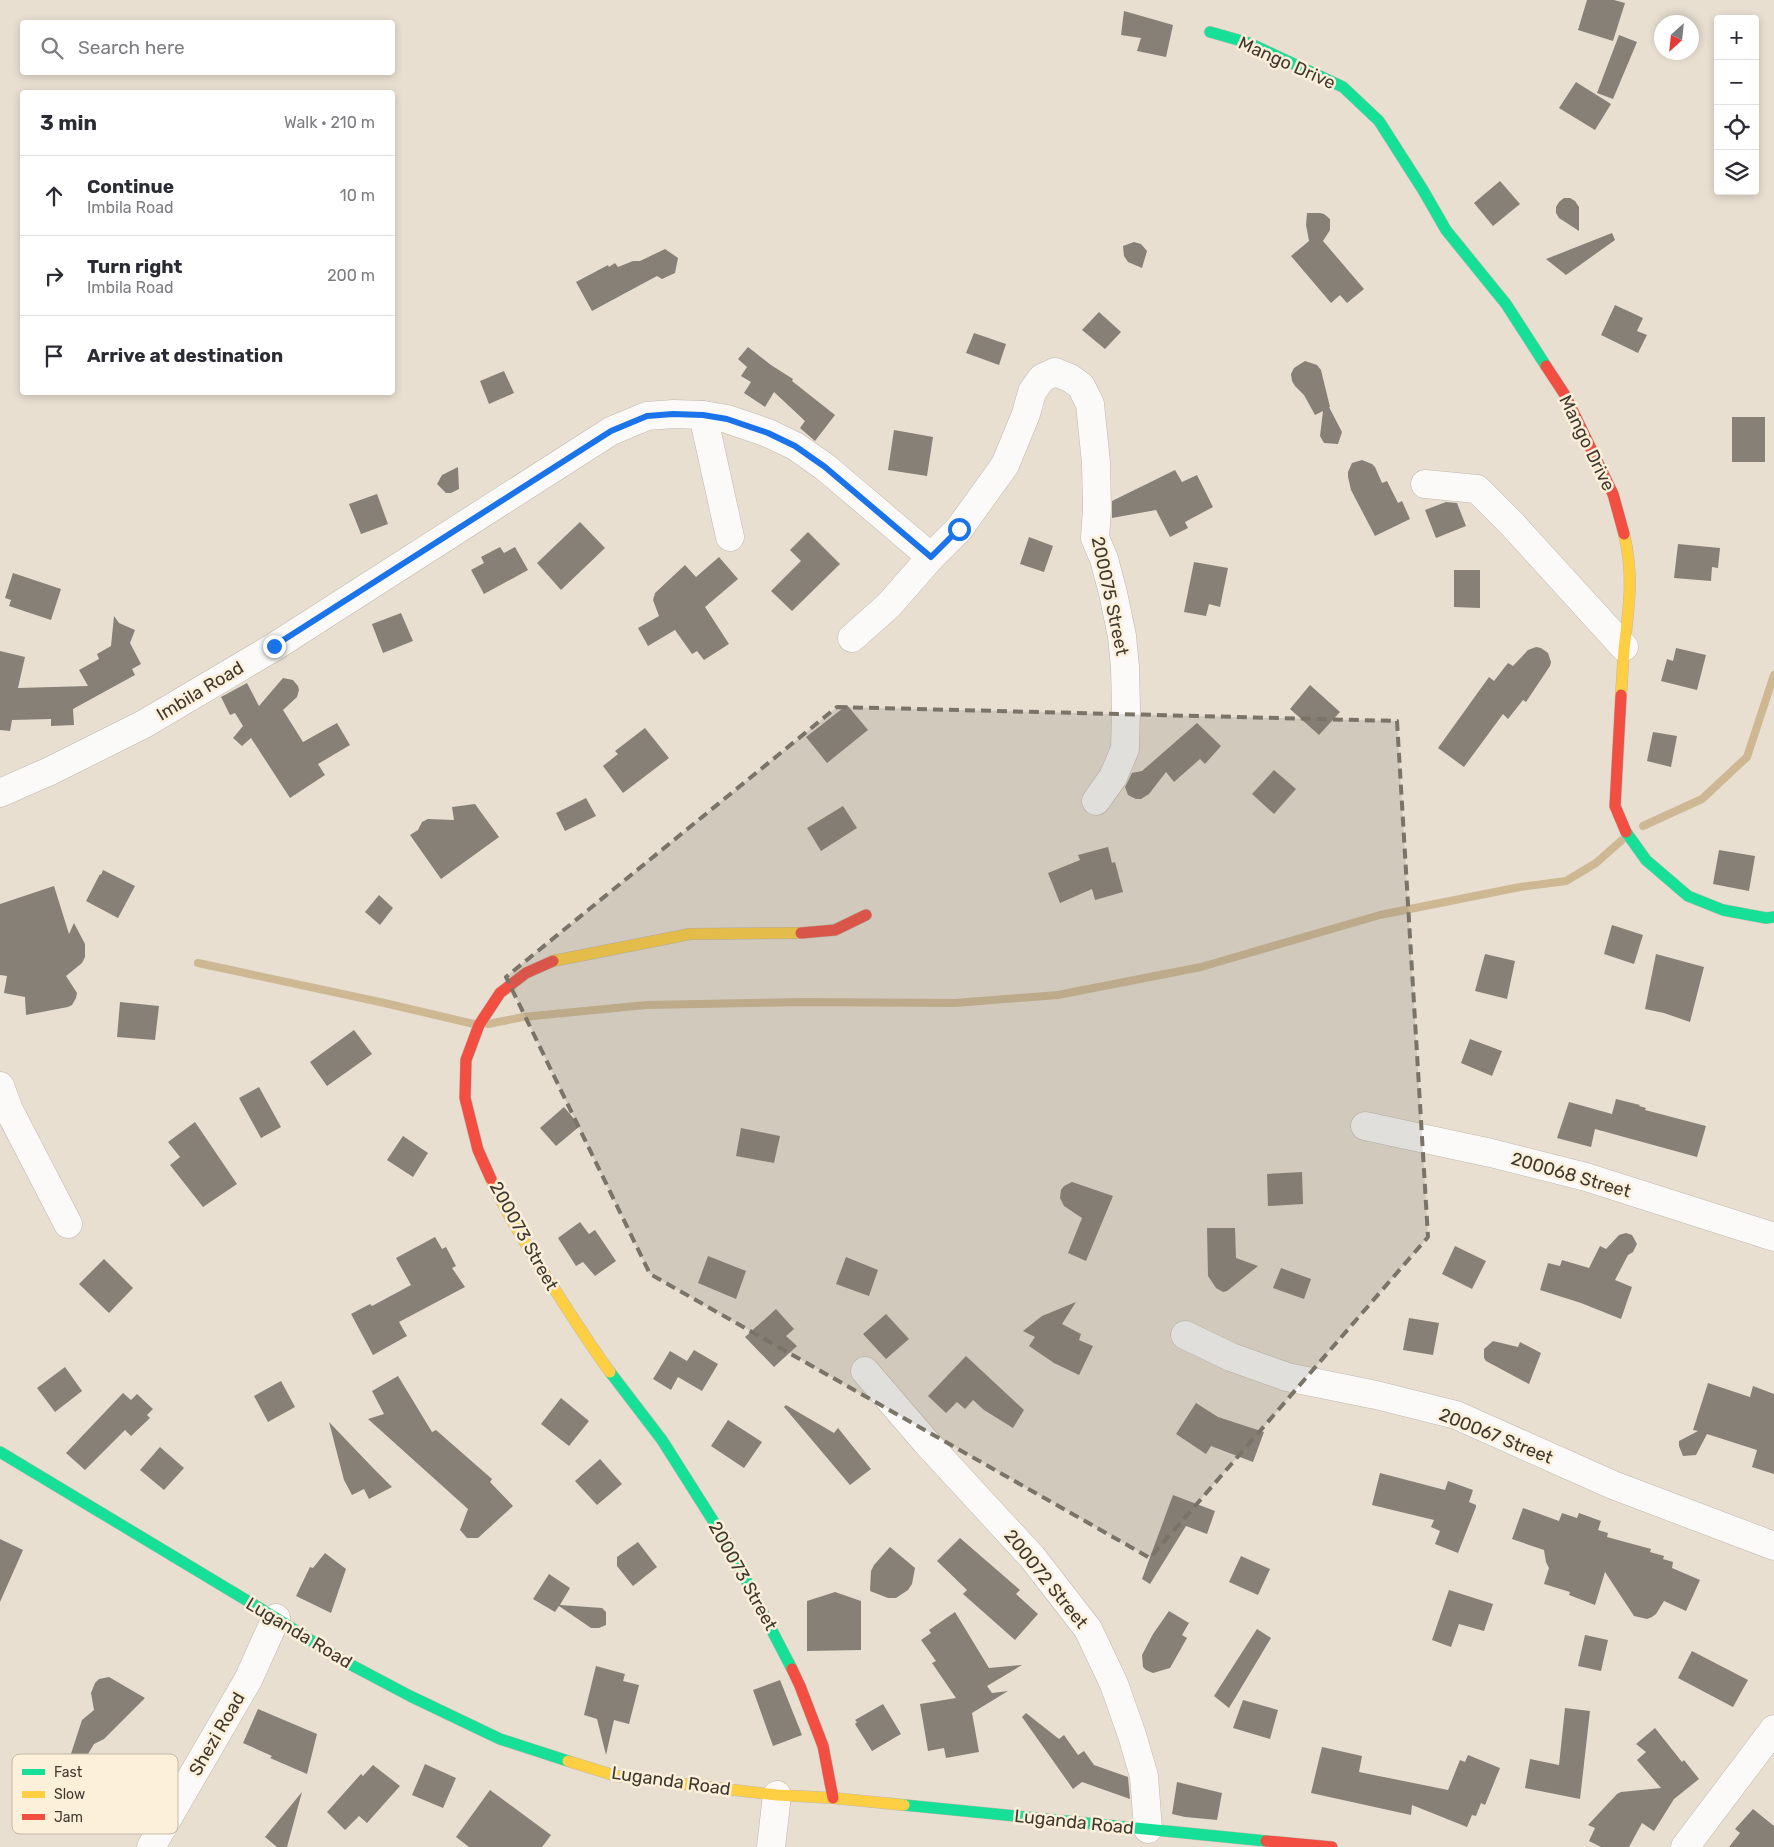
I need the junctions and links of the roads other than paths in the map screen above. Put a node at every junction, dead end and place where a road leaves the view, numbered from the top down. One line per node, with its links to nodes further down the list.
1 (1210, 32): 7 (street, Mango Drive)
2 (703, 415): 4 (street); 5 (street, Imbila Road); 8 (street, Imbila Road)
3 (1425, 484): 7 (street)
4 (730, 536)
5 (931, 557): 6 (street); 9 (street, 200075 Street)
6 (852, 638)
7 (1624, 647): 11 (street, Mango Drive)
8 (0, 793)
9 (1096, 801)
10 (866, 915): 23 (street, 200073 Street)
11 (1774, 918)
12 (0, 1086): 14 (street)
13 (1365, 1126): 15 (street, 200068 Street)
14 (68, 1224)
15 (1774, 1238)
16 (1184, 1335): 19 (street, 200067 Street)
17 (865, 1371): 25 (street, 200072 Street)
18 (0, 1452): 20 (street, Luganda Road)
19 (1774, 1546)
20 (276, 1618): 22 (street, Luganda Road); 24 (street, Shezi Road)
21 (1774, 1729): 30 (street)
22 (777, 1795): 23 (street, Luganda Road); 28 (street)
23 (833, 1798): 25 (street, Luganda Road)
24 (178, 1801)
25 (1148, 1829): 29 (street, Luganda Road)
26 (159, 1834): 27 (street, Shezi Road)
27 (151, 1847)
28 (772, 1847)
29 (1332, 1847)
30 (1685, 1847)

